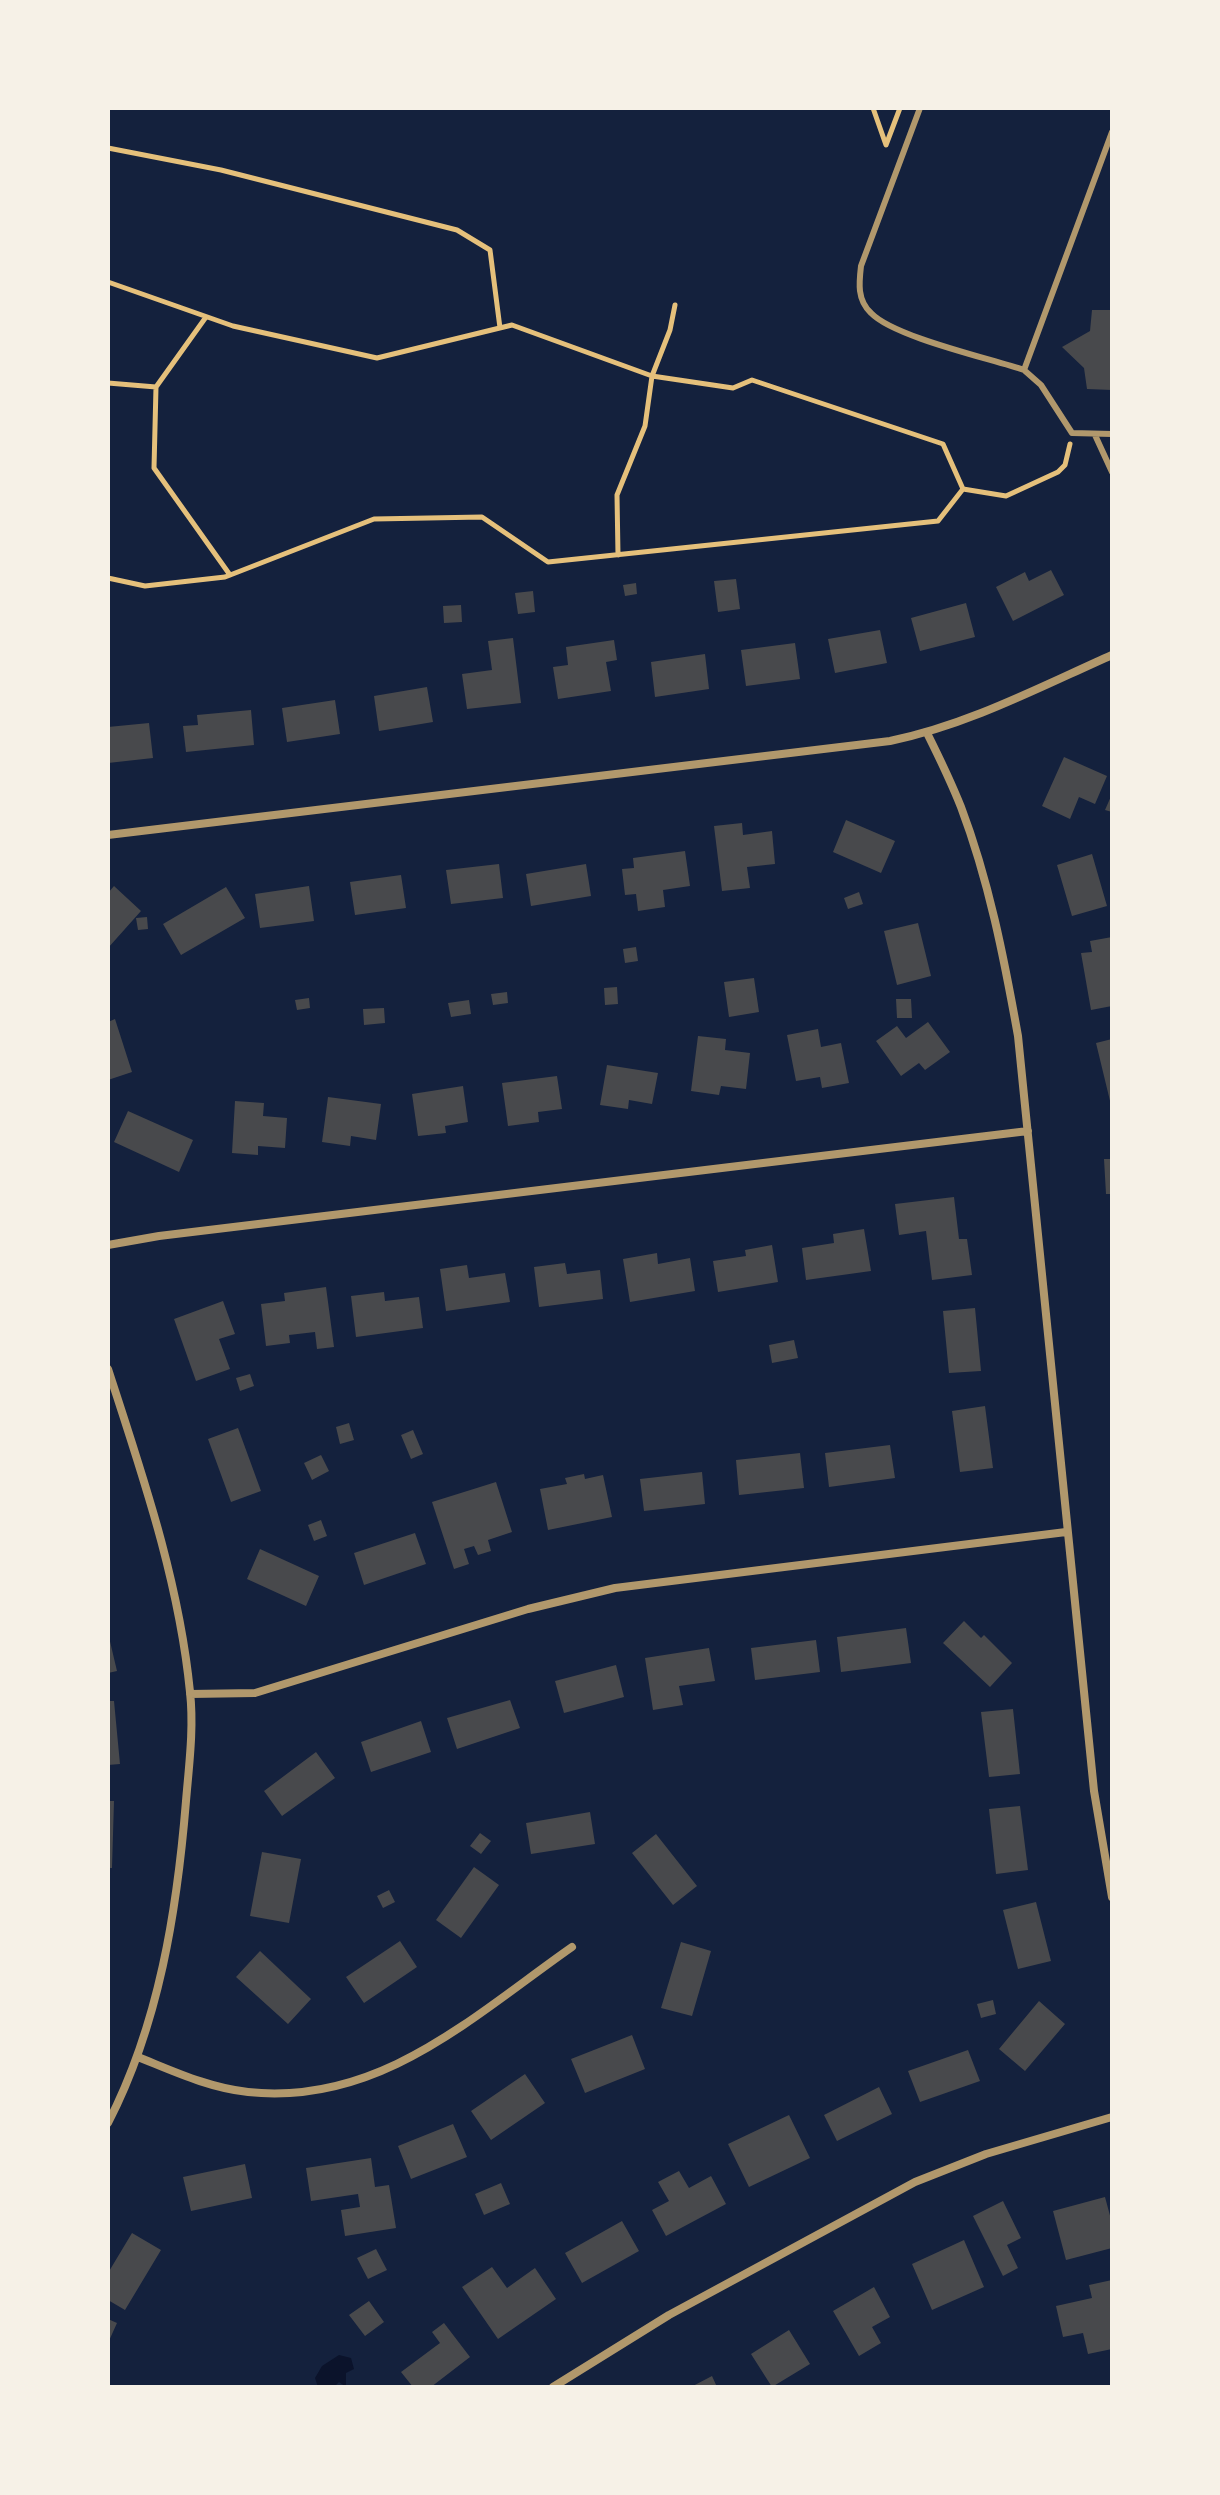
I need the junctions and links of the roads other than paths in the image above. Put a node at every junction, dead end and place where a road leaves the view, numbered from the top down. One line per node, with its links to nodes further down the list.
1 (920, 108): 3 (lane)
2 (1112, 132): 3 (lane)
3 (1024, 370): 5 (lane)
4 (1112, 434): 5 (lane)
5 (1095, 435): 6 (lane)
6 (1112, 472)
7 (1112, 655): 8 (street)
8 (927, 733): 9 (street); 10 (street)
9 (108, 835)
10 (1028, 1131): 11 (street); 13 (street)
11 (108, 1245)
12 (108, 1369): 14 (street)
13 (1066, 1532): 14 (street); 15 (street)
14 (190, 1694): 17 (street)
15 (1112, 1897)
16 (572, 1947): 17 (street)
17 (138, 2057): 19 (street)
18 (1112, 2117): 20 (street)
19 (108, 2123)
20 (553, 2387)

